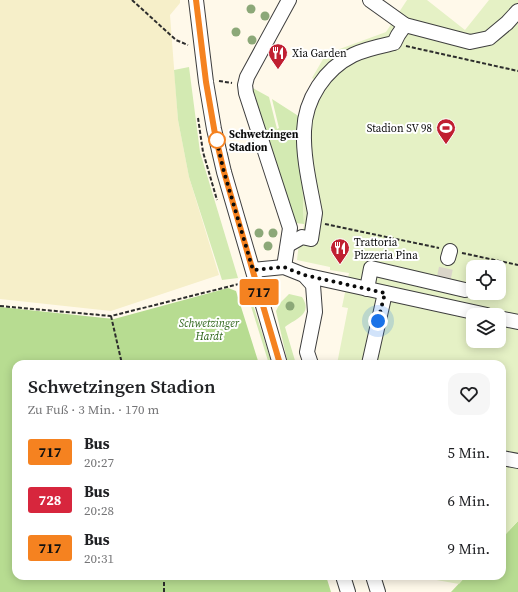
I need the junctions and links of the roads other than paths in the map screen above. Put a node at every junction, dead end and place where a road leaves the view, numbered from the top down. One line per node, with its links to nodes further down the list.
1 (196, 0): 8 (street)
2 (289, 0): 6 (street)
3 (370, 0): 5 (street)
4 (518, 11): 5 (street)
5 (405, 25): 6 (street)
6 (288, 245): 7 (street)
7 (284, 267): 8 (street); 9 (street)
8 (253, 270): 18 (street)
9 (304, 275): 11 (street); 19 (street)
10 (443, 283): 11 (street); 12 (street); 14 (street)
11 (367, 288): 13 (street)
12 (465, 290)
13 (385, 293): 14 (street); 20 (street)
14 (438, 304): 15 (street)
15 (466, 310)
16 (506, 319): 17 (street)
17 (518, 322)
18 (279, 360)
19 (310, 360)
20 (370, 360)
21 (506, 459): 22 (street)
22 (518, 461)
23 (344, 580): 25 (street)
24 (374, 580): 26 (street)
25 (348, 592)
26 (378, 592)

